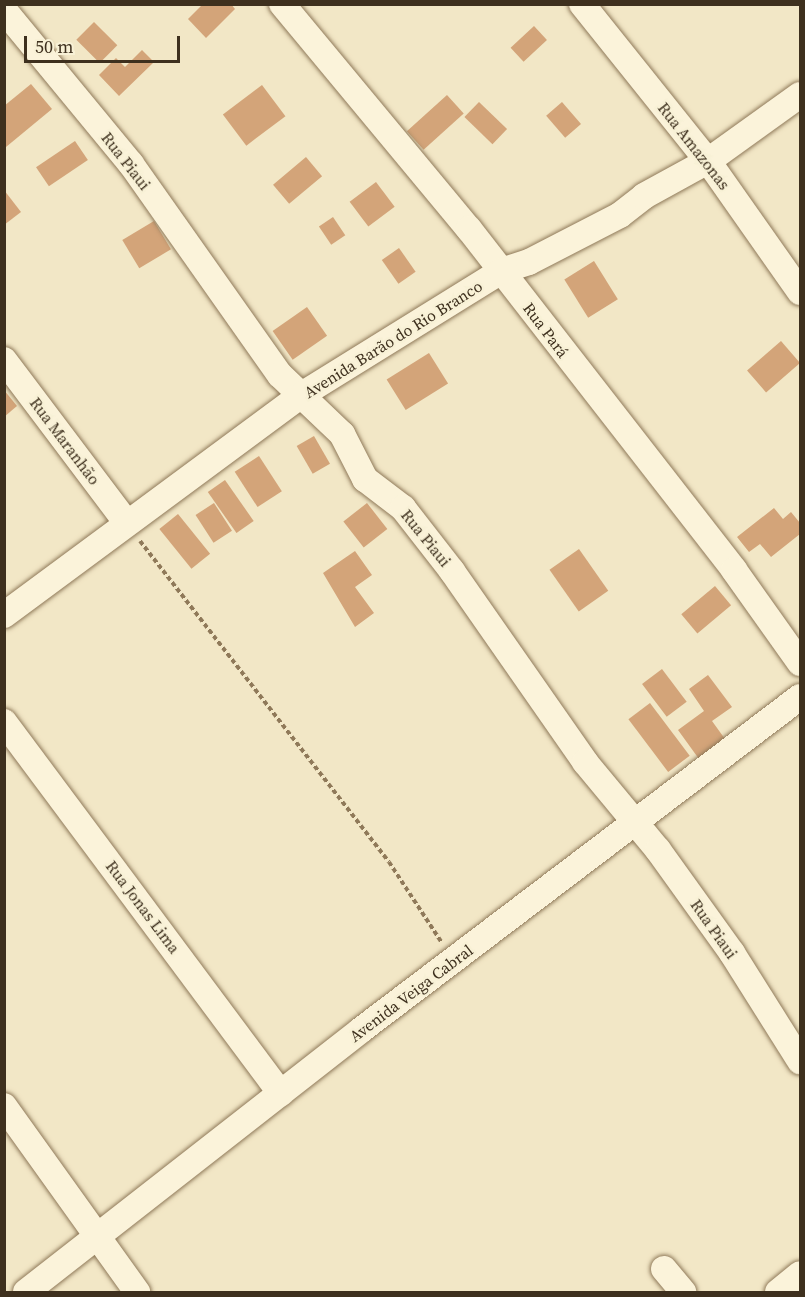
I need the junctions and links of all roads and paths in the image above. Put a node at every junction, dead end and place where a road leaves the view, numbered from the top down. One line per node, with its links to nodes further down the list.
1 (282, 4): 6 (street, Rua Pará)
2 (582, 4): 5 (street, Rua Amazonas)
3 (4, 10): 9 (street, Rua Piaui)
4 (801, 95): 5 (street, Avenida Barão do Rio Branco)
5 (708, 161): 6 (street, Avenida Barão do Rio Branco); 7 (street, Rua Amazonas)
6 (501, 271): 9 (street, Avenida Barão do Rio Branco); 12 (street, Rua Pará)
7 (801, 292)
8 (4, 360): 10 (street, Rua Maranhão)
9 (303, 394): 10 (street, Avenida Barão do Rio Branco); 15 (street, Rua Piaui)
10 (126, 522): 11 (street, Avenida Barão do Rio Branco); 16 (path)
11 (4, 615)
12 (801, 663)
13 (801, 697): 15 (street, Avenida Veiga Cabral)
14 (4, 722): 18 (street, Rua Jonas Lima)
15 (634, 823): 16 (street, Avenida Veiga Cabral); 17 (street, Rua Piaui)
16 (453, 961): 18 (street, Avenida Veiga Cabral)
17 (801, 1061)
18 (281, 1093): 20 (street, Avenida Veiga Cabral)
19 (4, 1106): 20 (street)
20 (97, 1237): 23 (street, Avenida Veiga Cabral); 24 (street)
21 (664, 1269): 25 (street)
22 (801, 1274): 26 (street)
23 (26, 1293)
24 (137, 1293)
25 (683, 1293)
26 (778, 1293)

